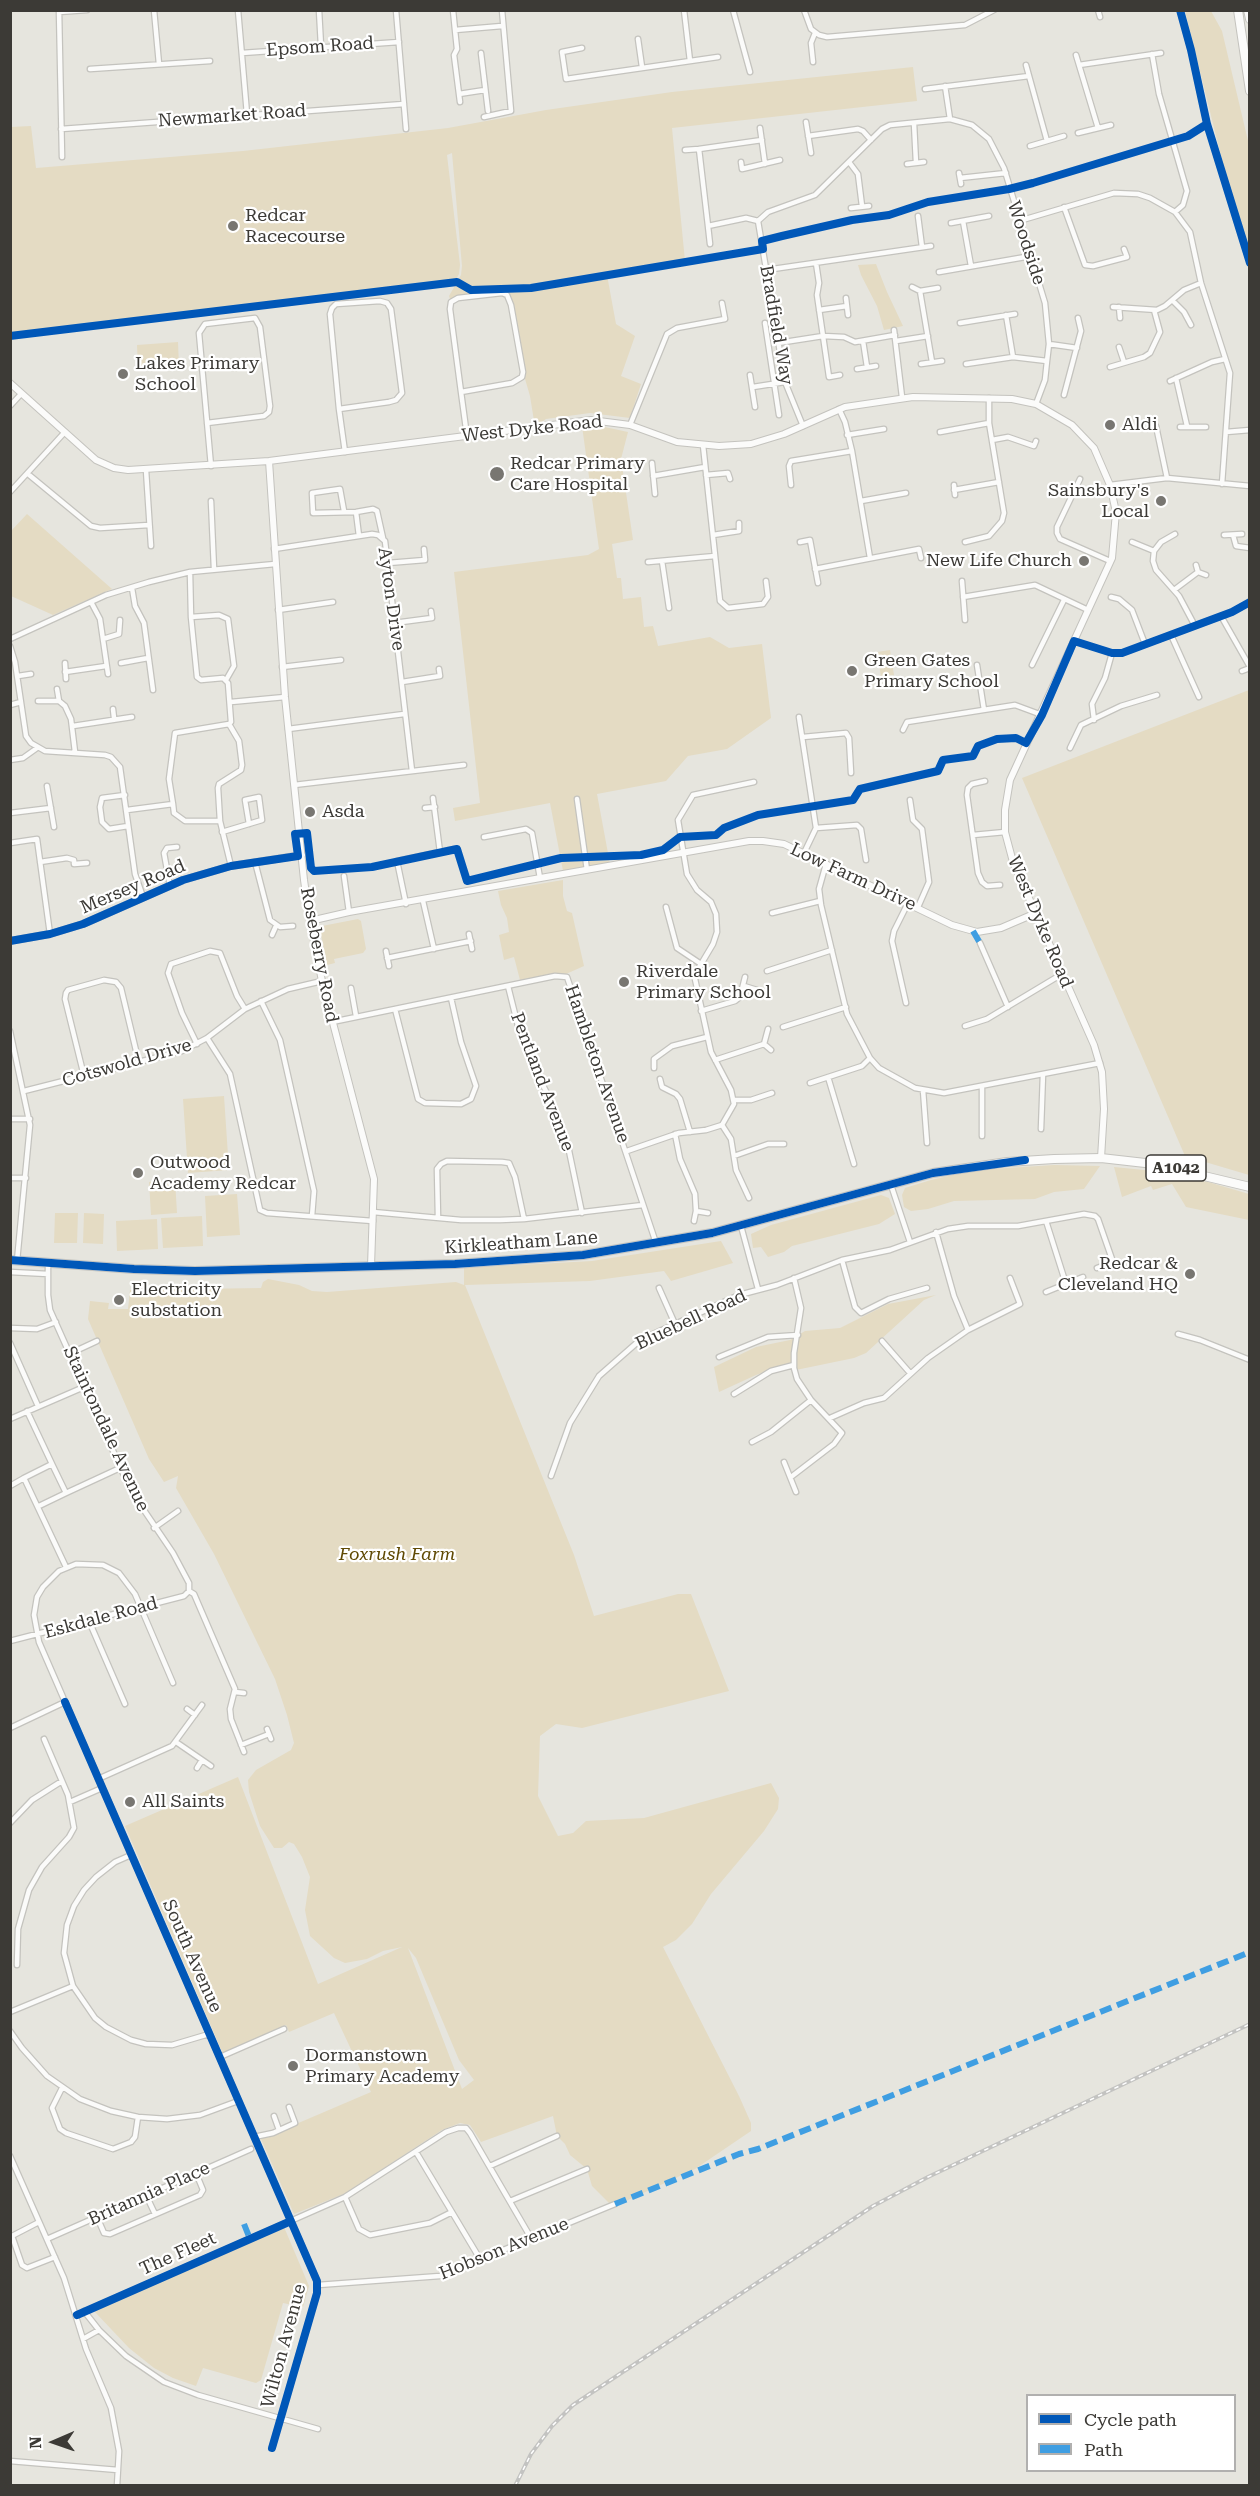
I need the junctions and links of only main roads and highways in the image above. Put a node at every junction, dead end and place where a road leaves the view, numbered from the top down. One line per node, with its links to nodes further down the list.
1 (1238, 10): 4 (main road)
2 (1248, 10): 3 (main road)
3 (1250, 19)
4 (1250, 91)
5 (1250, 1187): 6 (main road, Kirkleatham Lane / A1042)
6 (14, 1261)

